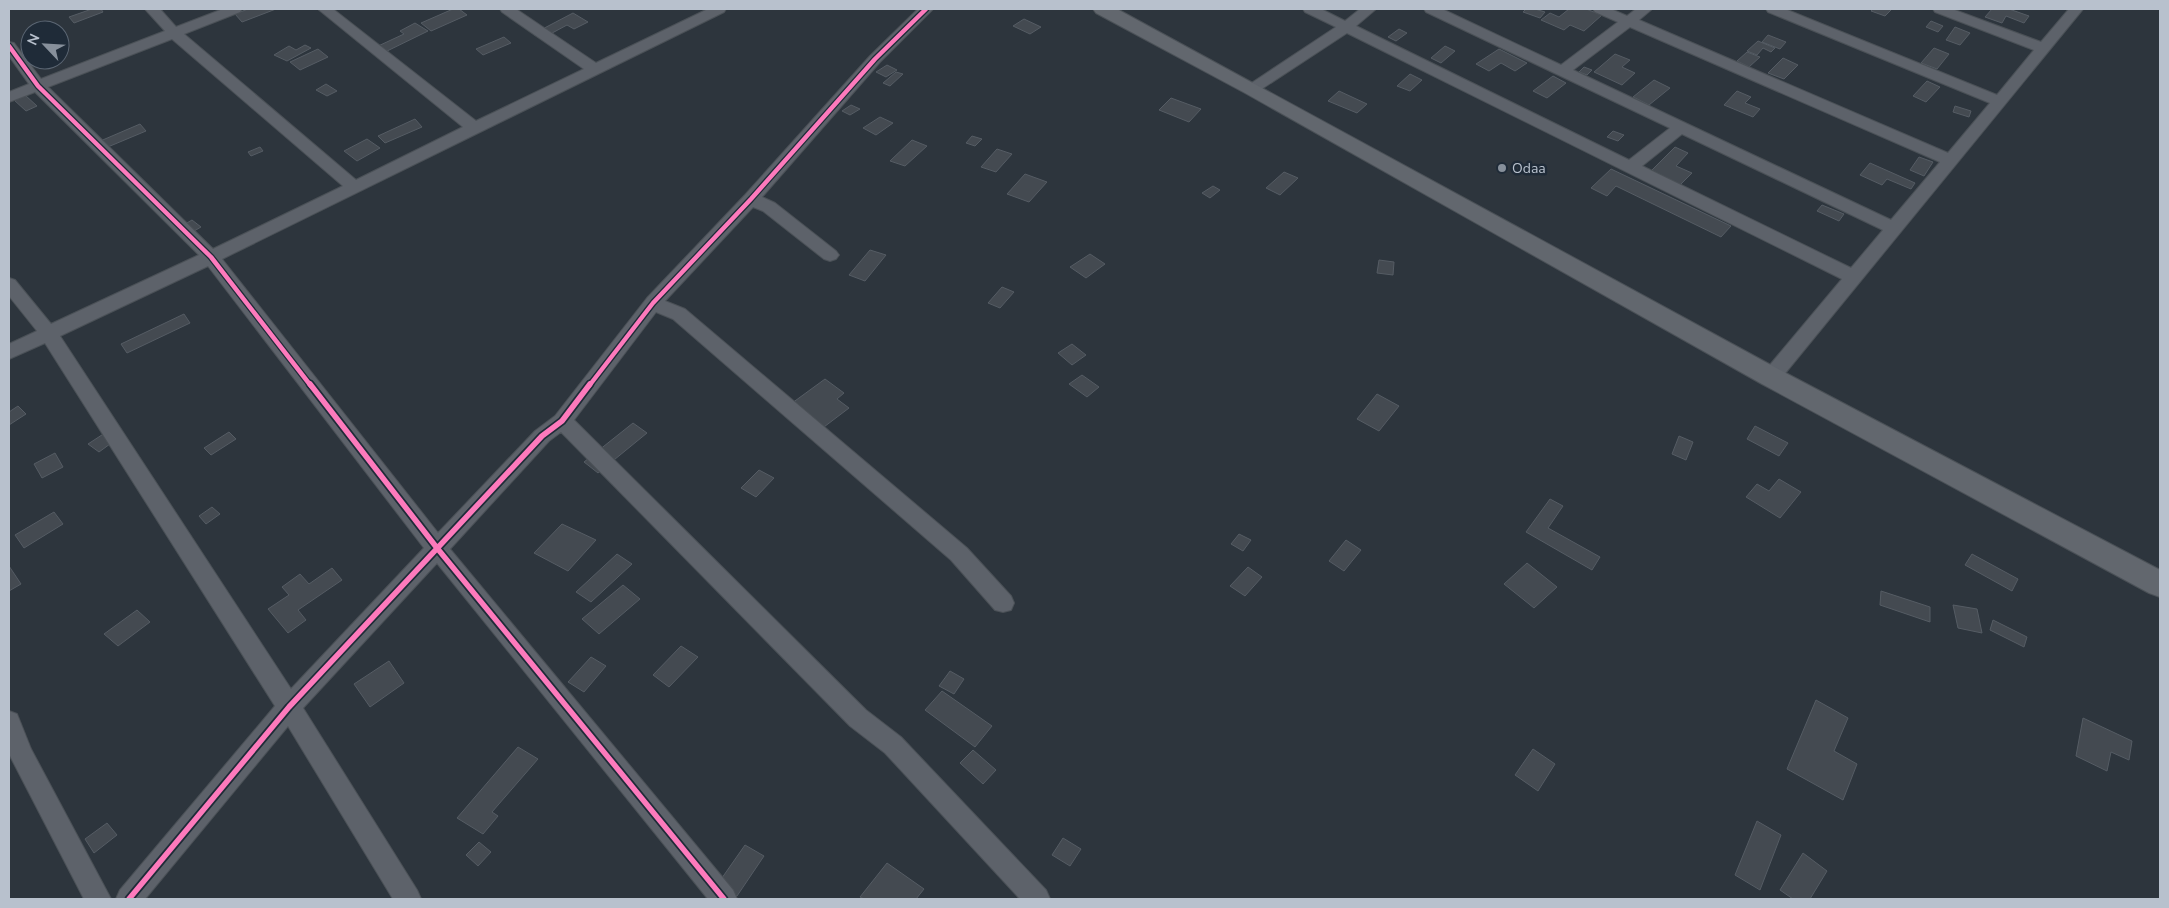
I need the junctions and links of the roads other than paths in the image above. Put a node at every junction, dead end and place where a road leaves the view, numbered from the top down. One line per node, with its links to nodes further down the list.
1 (152, 9): 19 (street)
2 (235, 9): 19 (street)
3 (325, 9): 29 (street)
4 (507, 9): 22 (street)
5 (719, 9): 16 (street)
6 (926, 9): 33 (street)
7 (1102, 9): 25 (main road)
8 (1310, 9): 18 (street)
9 (1369, 9): 18 (street)
10 (1431, 9): 23 (street)
11 (1600, 9): 17 (street)
12 (1645, 9): 17 (street)
13 (1773, 9): 27 (street)
14 (1940, 9): 21 (street)
15 (2076, 9): 21 (street)
16 (695, 13): 22 (street)
17 (1629, 22): 23 (street); 30 (street)
18 (1346, 27): 25 (street); 31 (street)
19 (174, 33): 24 (street); 32 (street)
20 (9, 46): 24 (street)
21 (2043, 48): 27 (street)
22 (594, 69): 29 (street)
23 (1564, 70): 28 (street)
24 (38, 86): 26 (street); 36 (street)
25 (1252, 89): 42 (main road)
26 (9, 98)
27 (1999, 101): 30 (street)
28 (1682, 127): 31 (street); 34 (street)
29 (474, 128): 32 (street)
30 (1950, 160): 34 (street)
31 (1631, 166): 37 (street)
32 (354, 187): 36 (street)
33 (751, 199): 35 (street); 39 (street)
34 (1894, 228): 37 (street)
35 (830, 255)
36 (211, 257): 40 (street); 44 (street)
37 (1852, 276): 42 (street)
38 (9, 284): 40 (street)
39 (653, 303): 43 (street); 46 (street)
40 (49, 334): 41 (street); 47 (street)
41 (9, 352)
42 (1771, 377): 45 (main road)
43 (562, 421): 44 (street); 53 (street)
44 (437, 548): 47 (street); 52 (street)
45 (2160, 584)
46 (1002, 603)
47 (289, 707): 50 (street); 51 (street)
48 (9, 722): 49 (street)
49 (98, 899)
50 (129, 899)
51 (408, 899)
52 (724, 899)
53 (1037, 899)

